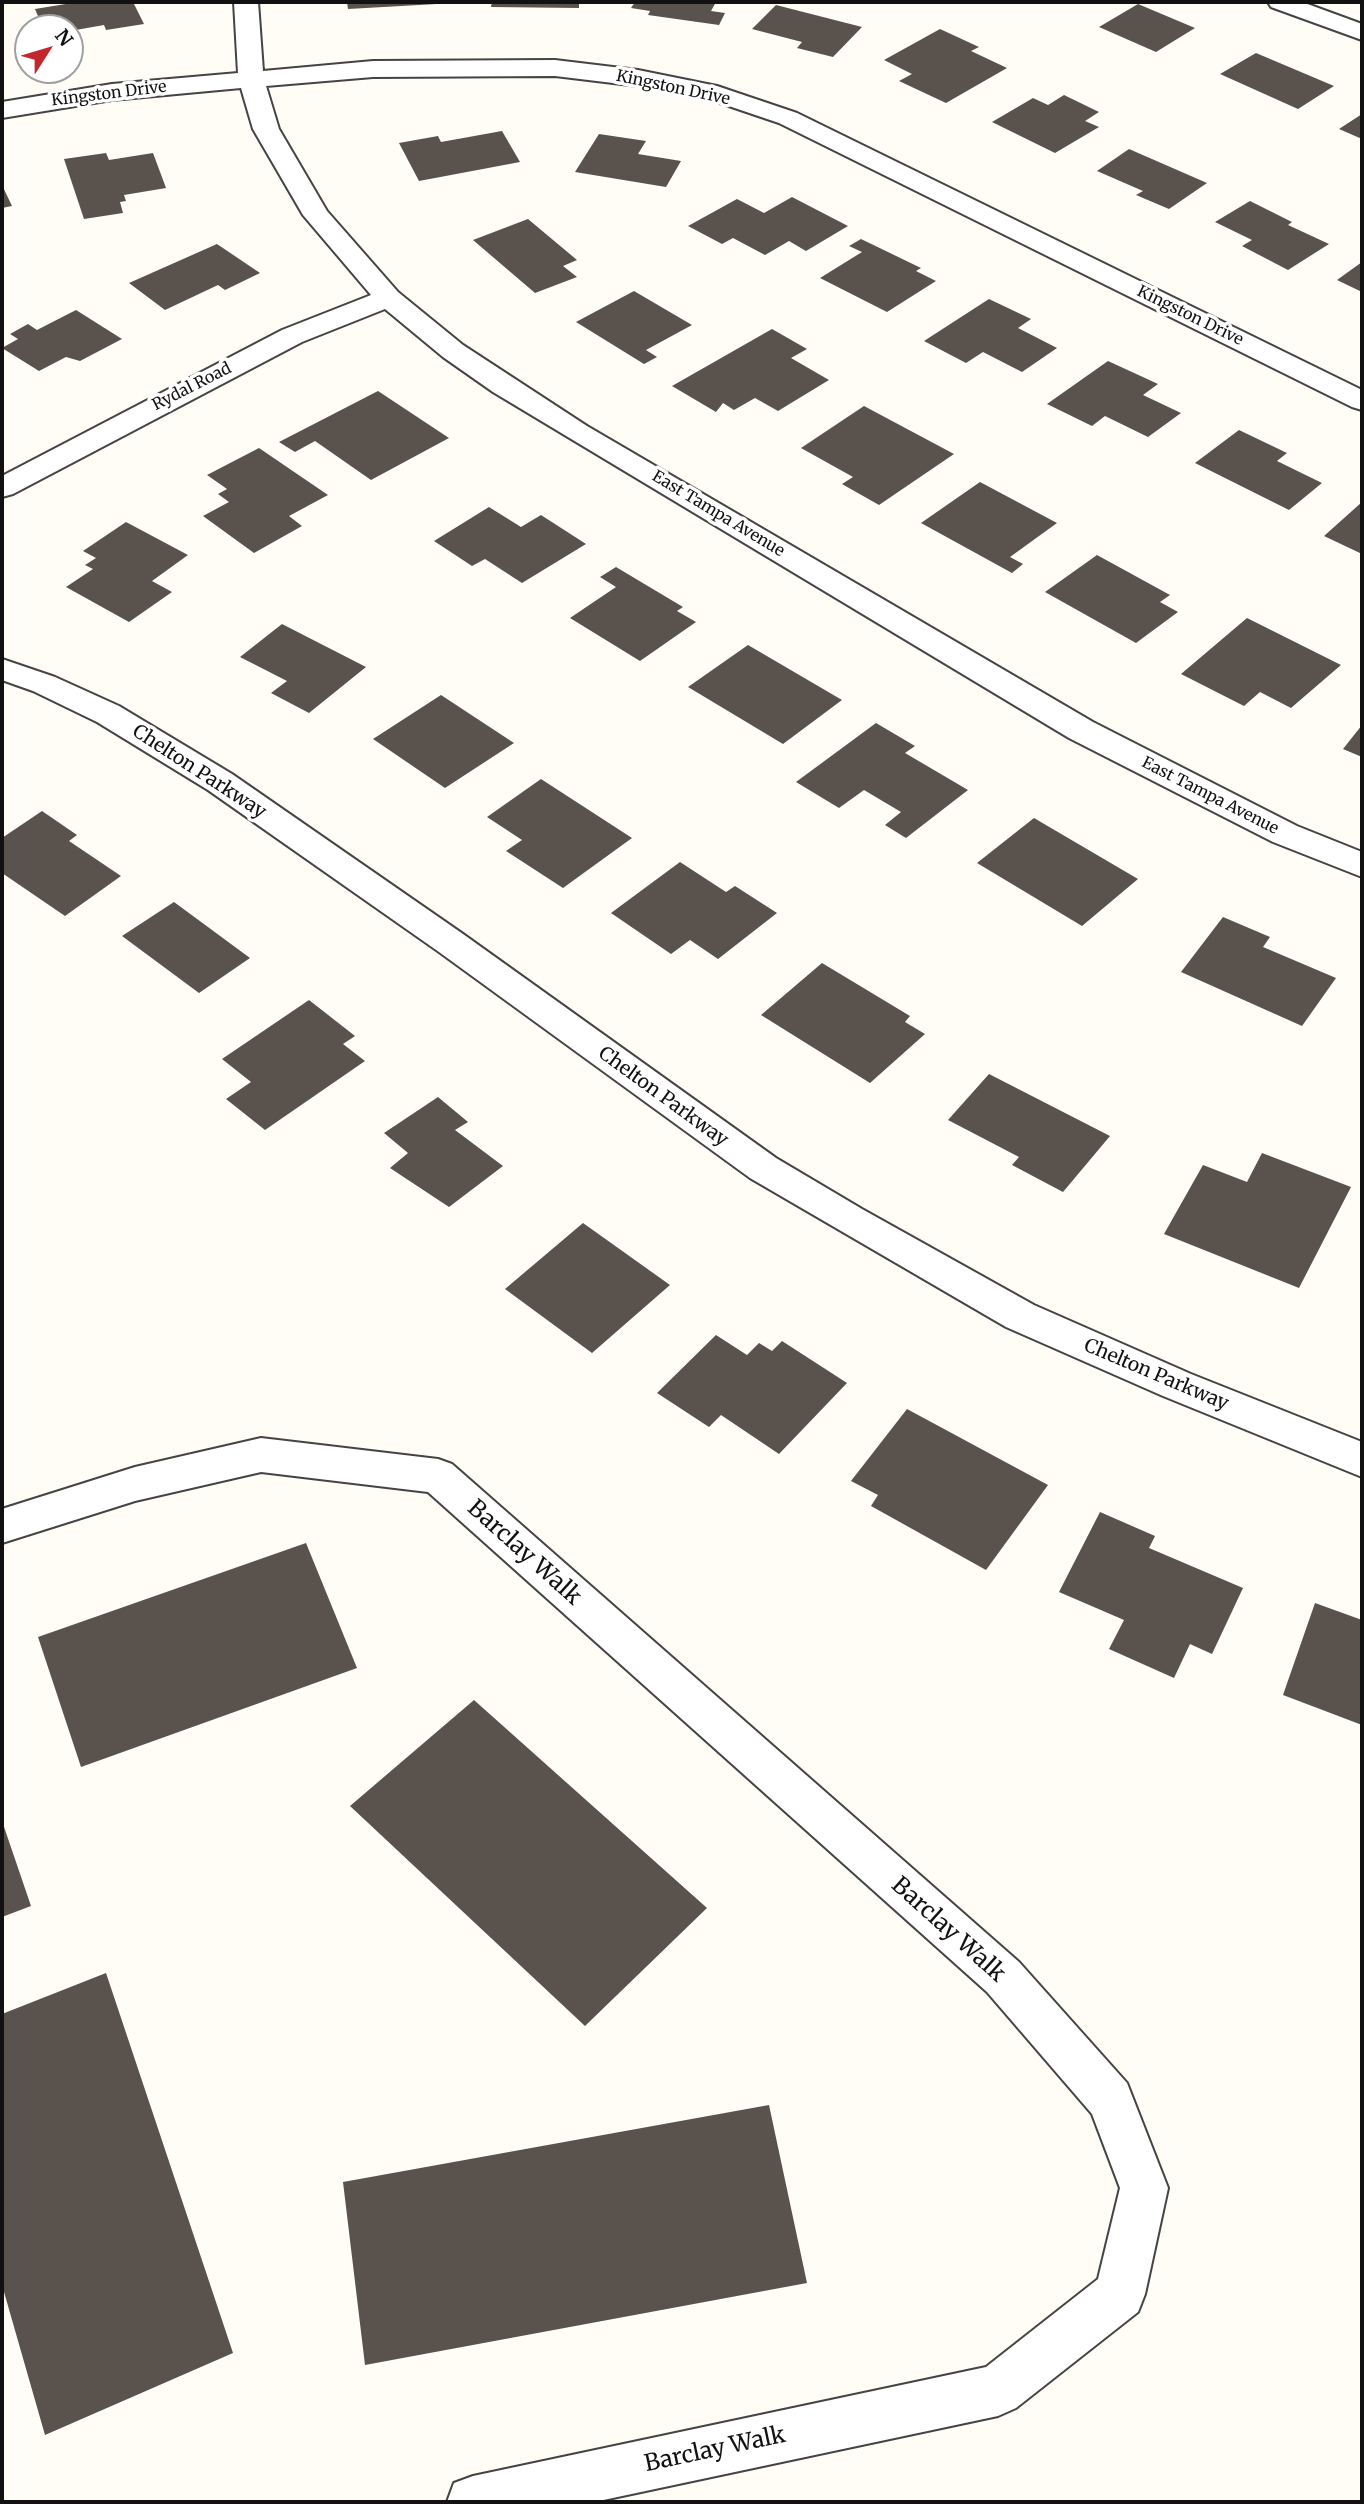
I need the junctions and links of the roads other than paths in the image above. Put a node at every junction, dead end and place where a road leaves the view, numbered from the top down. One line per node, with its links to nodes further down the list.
1 (246, 2): 4 (street, East Tampa Avenue)
2 (1280, 2): 3 (street)
3 (1362, 33)
4 (251, 79): 5 (street, Kingston Drive); 6 (street, East Tampa Avenue); 7 (street, Kingston Drive)
5 (2, 110)
6 (388, 298): 8 (street, Rydal Road); 10 (street, East Tampa Avenue)
7 (1362, 401)
8 (2, 488)
9 (2, 669): 11 (street, Chelton Parkway)
10 (1362, 865)
11 (1362, 1460)
12 (2, 1526): 13 (street, Barclay Walk)
13 (473, 2502)

